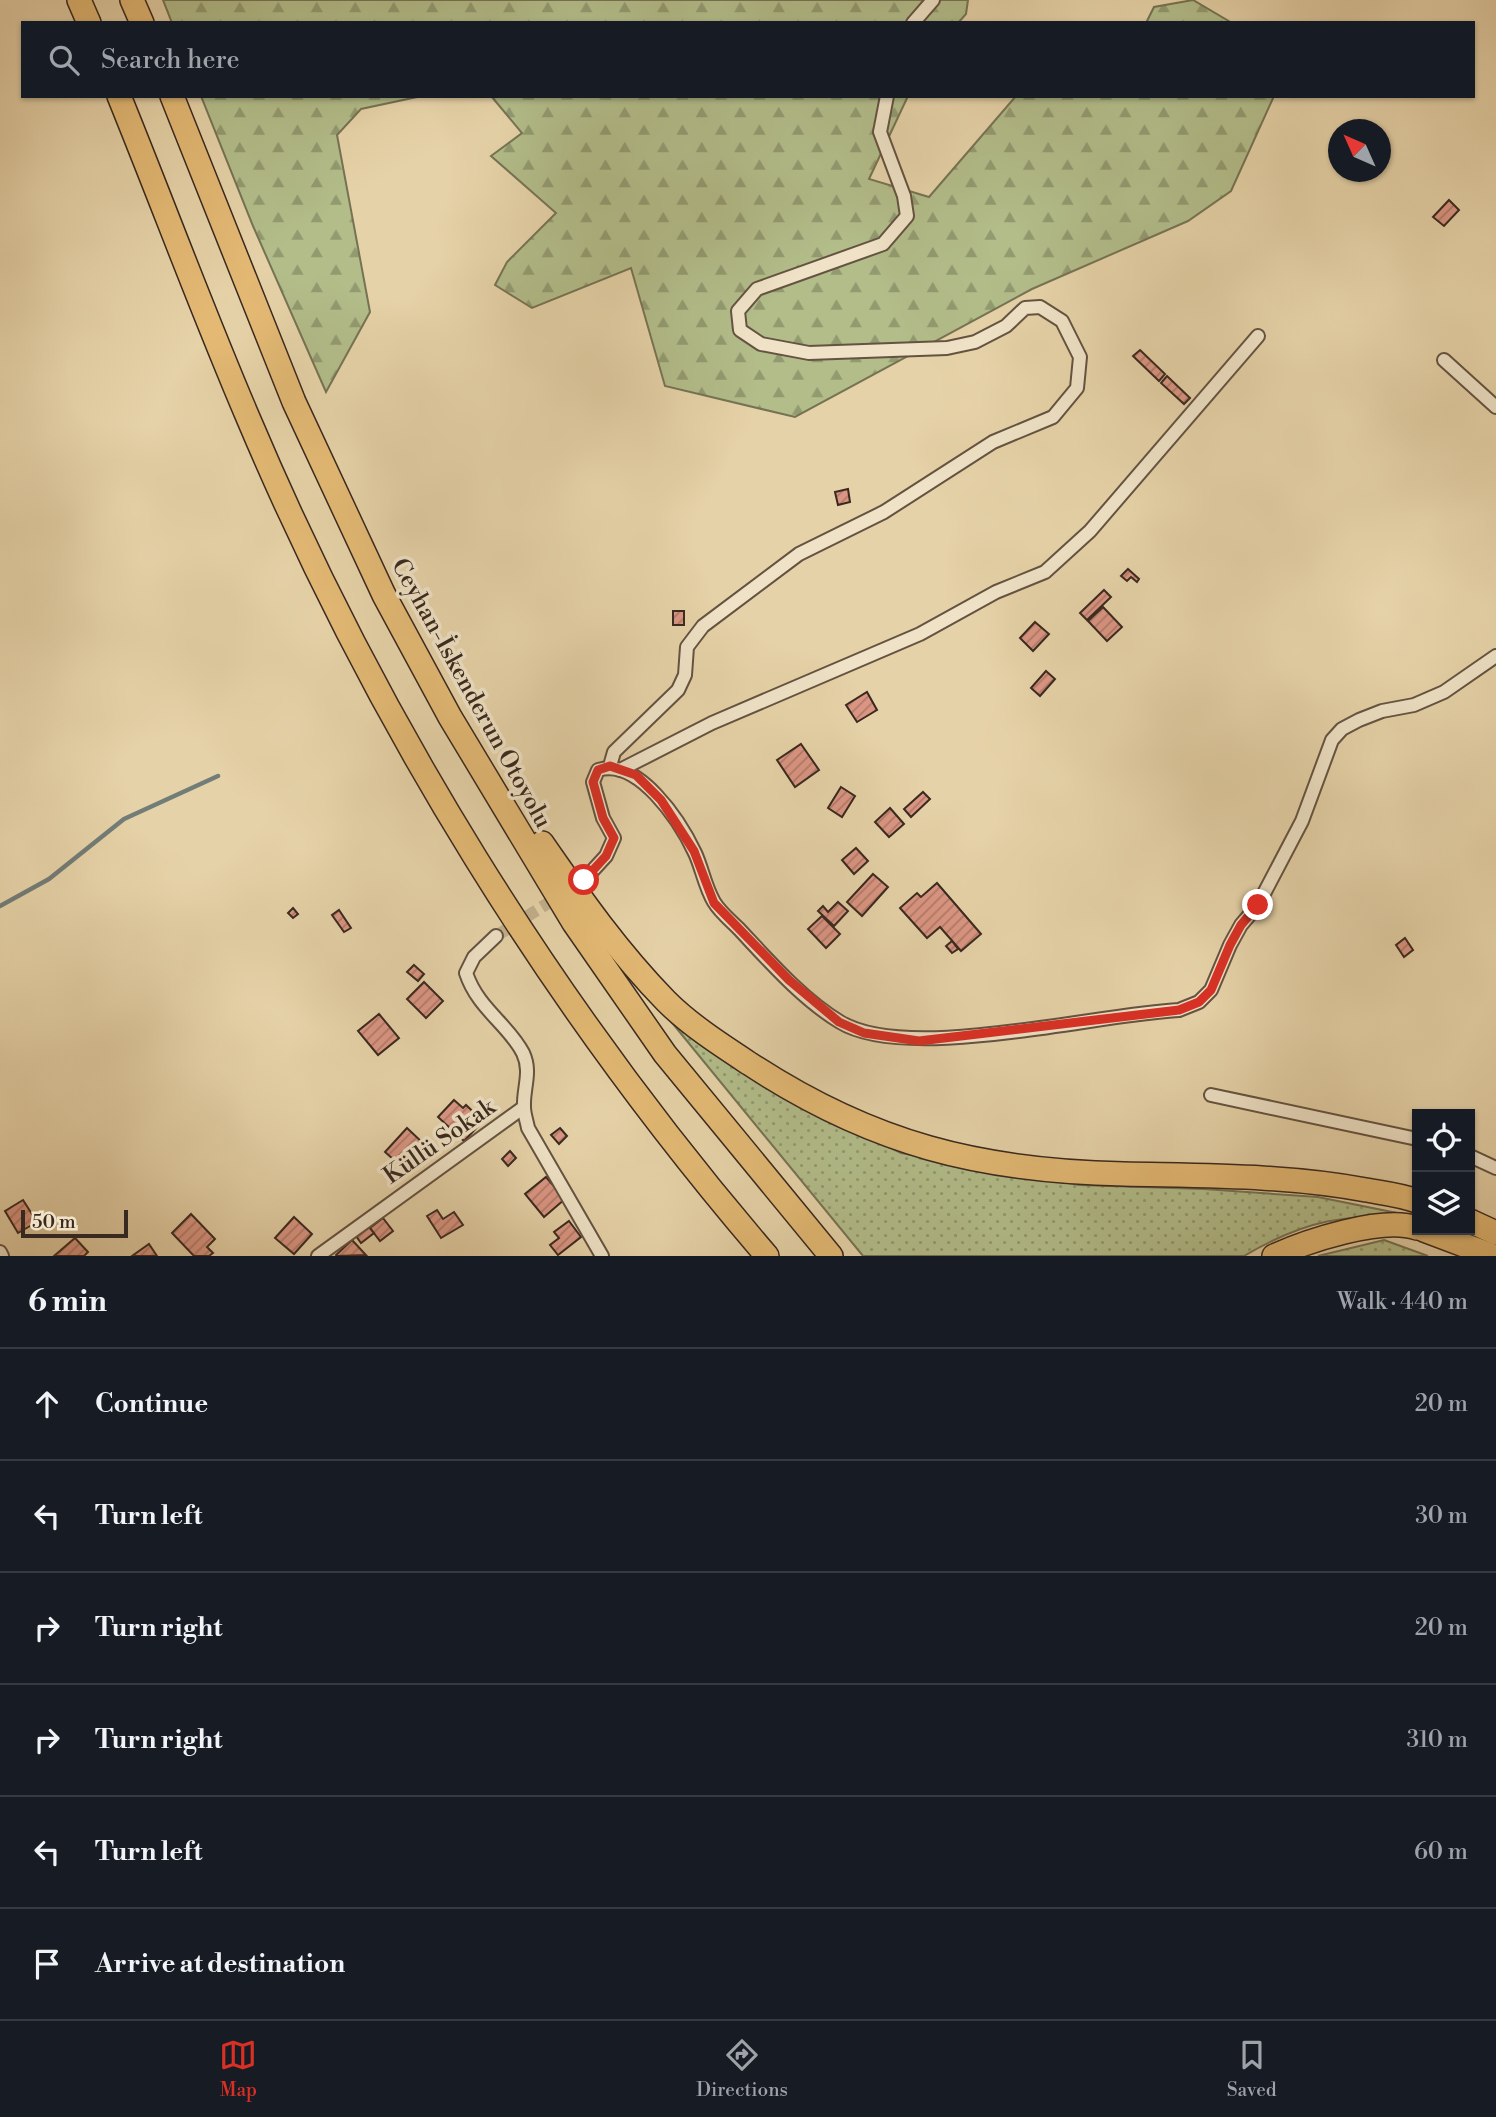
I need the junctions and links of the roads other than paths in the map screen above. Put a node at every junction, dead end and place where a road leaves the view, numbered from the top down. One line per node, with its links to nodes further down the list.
1 (79, 0): 4 (highway)
2 (132, 0): 5 (highway)
3 (933, 0): 6 (street)
4 (88, 21)
5 (141, 21)
6 (915, 21)
7 (120, 98): 30 (highway)
8 (173, 98): 13 (highway, Ceyhan-İskenderun Otoyolu)
9 (887, 98): 15 (street)
10 (1258, 336): 15 (street)
11 (1444, 360): 12 (street)
12 (1496, 407)
13 (384, 595): 23 (highway); 31 (highway, Ceyhan-İskenderun Otoyolu)
14 (1496, 656): 15 (street)
15 (615, 768): 16 (street)
16 (584, 880)
17 (496, 936): 19 (street, Küllü Sokak)
18 (1211, 1095): 20 (street)
19 (524, 1107): 28 (street, Küllü Sokak); 29 (street)
20 (1412, 1138)
21 (1475, 1158): 22 (street)
22 (1496, 1168)
23 (1412, 1200)
24 (1475, 1223): 26 (highway)
25 (1412, 1228): 32 (highway)
26 (1496, 1233)
27 (1437, 1235): 33 (highway)
28 (318, 1256)
29 (602, 1256)
30 (766, 1256)
31 (831, 1256)
32 (1274, 1256)
33 (1493, 1256)

